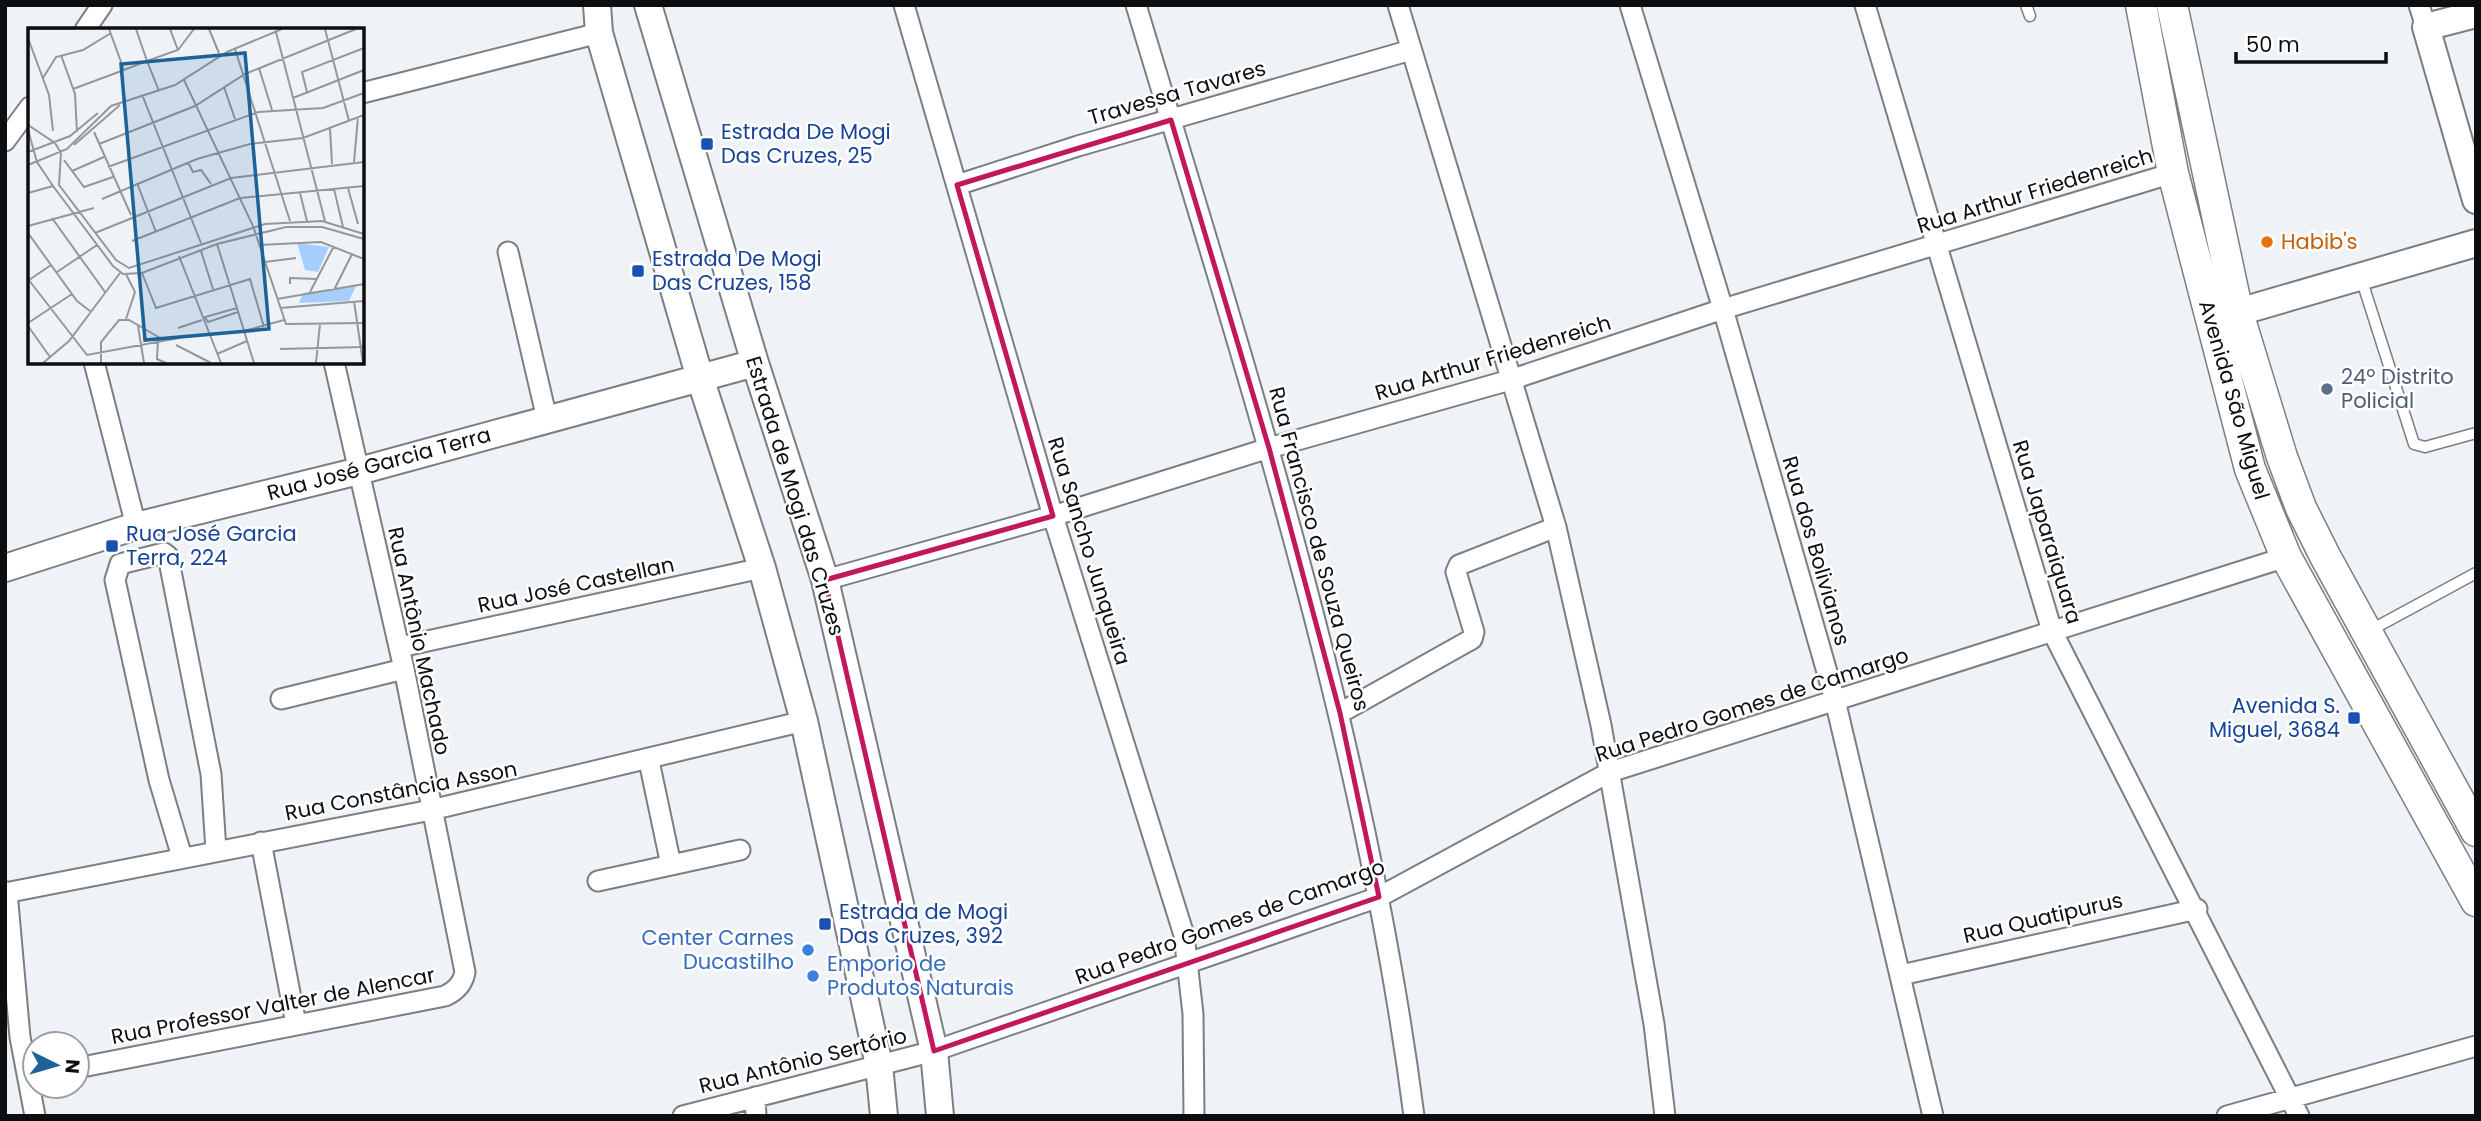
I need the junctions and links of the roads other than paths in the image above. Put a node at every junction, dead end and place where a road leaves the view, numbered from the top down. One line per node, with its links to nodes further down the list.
1 (102, 5): 16 (street)
2 (597, 5): 17 (main road)
3 (648, 5): 34 (main road, Estrada de Mogi das Cruzes)
4 (904, 5): 25 (street, Rua Sancho Junqueira)
5 (1136, 5): 22 (street, Rua Francisco de Souza Queiros)
6 (1398, 5): 18 (street)
7 (1630, 5): 31 (street, Rua dos Bolivianos)
8 (1865, 5): 28 (street, Rua Japaraiquara)
9 (2026, 5): 14 (lane)
10 (2127, 5): 19 (street, Avenida São Miguel)
11 (2141, 5): 19 (main road, Avenida São Miguel)
12 (2172, 5): 32 (main road, Avenida São Miguel)
13 (2476, 14): 15 (main road)
14 (2030, 16)
15 (2423, 16): 26 (main road)
16 (86, 28)
17 (599, 33): 20 (street); 37 (main road)
18 (1411, 50): 22 (street, Travessa Tavares); 38 (street)
19 (2154, 60): 24 (main road, Avenida São Miguel)
20 (364, 92)
21 (28, 110): 23 (street)
22 (1171, 120): 25 (street, Travessa Tavares); 41 (street, Rua Francisco de Souza Queiros)
23 (5, 141)
24 (2173, 173): 28 (street, Rua Arthur Friedenreich); 33 (main road, Avenida São Miguel)
25 (957, 184): 43 (street, Rua Sancho Junqueira)
26 (2476, 200)
27 (2476, 243): 30 (main road)
28 (1937, 246): 31 (street, Rua Arthur Friedenreich); 51 (street, Rua Japaraiquara)
29 (508, 252): 39 (street)
30 (2361, 278): 32 (main road); 40 (lane)
31 (1723, 309): 38 (street, Rua Arthur Friedenreich); 56 (street, Rua dos Bolivianos)
32 (2238, 313): 33 (main road); 52 (main road, Avenida São Miguel)
33 (2209, 320): 46 (main road, Avenida São Miguel)
34 (755, 363): 37 (main road, Rua José Garcia Terra); 50 (main road, Estrada de Mogi das Cruzes)
35 (95, 364): 44 (street)
36 (334, 364): 42 (street, Rua Antônio Machado)
37 (700, 378): 39 (main road, Rua José Garcia Terra); 48 (main road)
38 (1510, 380): 41 (street, Rua Arthur Friedenreich); 45 (street)
39 (547, 419): 42 (main road, Rua José Garcia Terra)
40 (2476, 433)
41 (1269, 447): 43 (street, Rua Arthur Friedenreich); 57 (street, Rua Francisco de Souza Queiros)
42 (359, 471): 44 (main road, Rua José Garcia Terra); 53 (street, Rua Antônio Machado)
43 (1053, 516): 50 (street, Rua Arthur Friedenreich); 75 (street, Rua Sancho Junqueira)
44 (136, 526): 47 (main road, Rua José Garcia Terra)
45 (1556, 527): 57 (street); 60 (street)
46 (2286, 557): 51 (street, Rua Pedro Gomes de Camargo); 66 (main road, Avenida São Miguel)
47 (5, 568)
48 (762, 568): 53 (street, Rua José Castellan); 58 (main road)
49 (2476, 573): 52 (lane)
50 (825, 580): 81 (main road, Estrada de Mogi das Cruzes)
51 (2052, 631): 56 (street, Rua Pedro Gomes de Camargo); 74 (street, Rua Japaraiquara)
52 (2365, 633): 62 (main road, Avenida São Miguel)
53 (400, 648): 54 (street, Rua Antônio Machado)
54 (404, 669): 55 (street); 61 (street, Rua Antônio Machado)
55 (281, 699)
56 (1835, 700): 60 (street, Rua Pedro Gomes de Camargo); 77 (street, Rua dos Bolivianos)
57 (1340, 713): 72 (street, Rua Francisco de Souza Queiros)
58 (804, 722): 59 (street, Rua Constância Asson); 83 (main road)
59 (649, 761): 61 (street, Rua Constância Asson); 68 (street)
60 (1610, 772): 72 (street, Rua Pedro Gomes de Camargo); 91 (street)
61 (431, 810): 63 (street, Rua Constância Asson); 76 (street, Rua Antônio Machado)
62 (2476, 831)
63 (261, 842): 65 (street, Rua Constância Asson); 78 (street)
64 (740, 850): 68 (street)
65 (216, 851): 67 (street, Rua Constância Asson); 67 (street)
66 (2450, 851): 70 (main road); 73 (main road, Avenida São Miguel)
67 (183, 857): 71 (street, Rua Constância Asson)
68 (671, 865): 69 (street)
69 (598, 881)
70 (2476, 882)
71 (6, 892): 79 (street)
72 (1379, 897): 75 (street, Rua Pedro Gomes de Camargo); 90 (street, Rua Francisco de Souza Queiros)
73 (2476, 901)
74 (2197, 909): 77 (street, Rua Quatipurus); 85 (street, Rua Japaraiquara)
75 (1189, 961): 81 (street, Rua Pedro Gomes de Camargo); 89 (street, Rua Sancho Junqueira)
76 (465, 972): 78 (street, Rua Professor Valter de Alencar)
77 (1900, 975): 92 (street, Rua dos Bolivianos)
78 (296, 1024): 82 (street, Rua Professor Valter de Alencar)
79 (21, 1031)
80 (2476, 1046): 85 (street)
81 (933, 1051): 83 (street, Rua Antônio Sertório); 88 (main road, Estrada de Mogi das Cruzes)
82 (91, 1065)
83 (879, 1065): 84 (street, Rua Antônio Sertório); 87 (main road)
84 (755, 1106): 86 (street, Rua Antônio Sertório)
85 (2296, 1107): 93 (street)
86 (683, 1116)
87 (884, 1116)
88 (940, 1116)
89 (1194, 1116)
90 (1414, 1116)
91 (1665, 1116)
92 (1933, 1116)
93 (2227, 1116)

